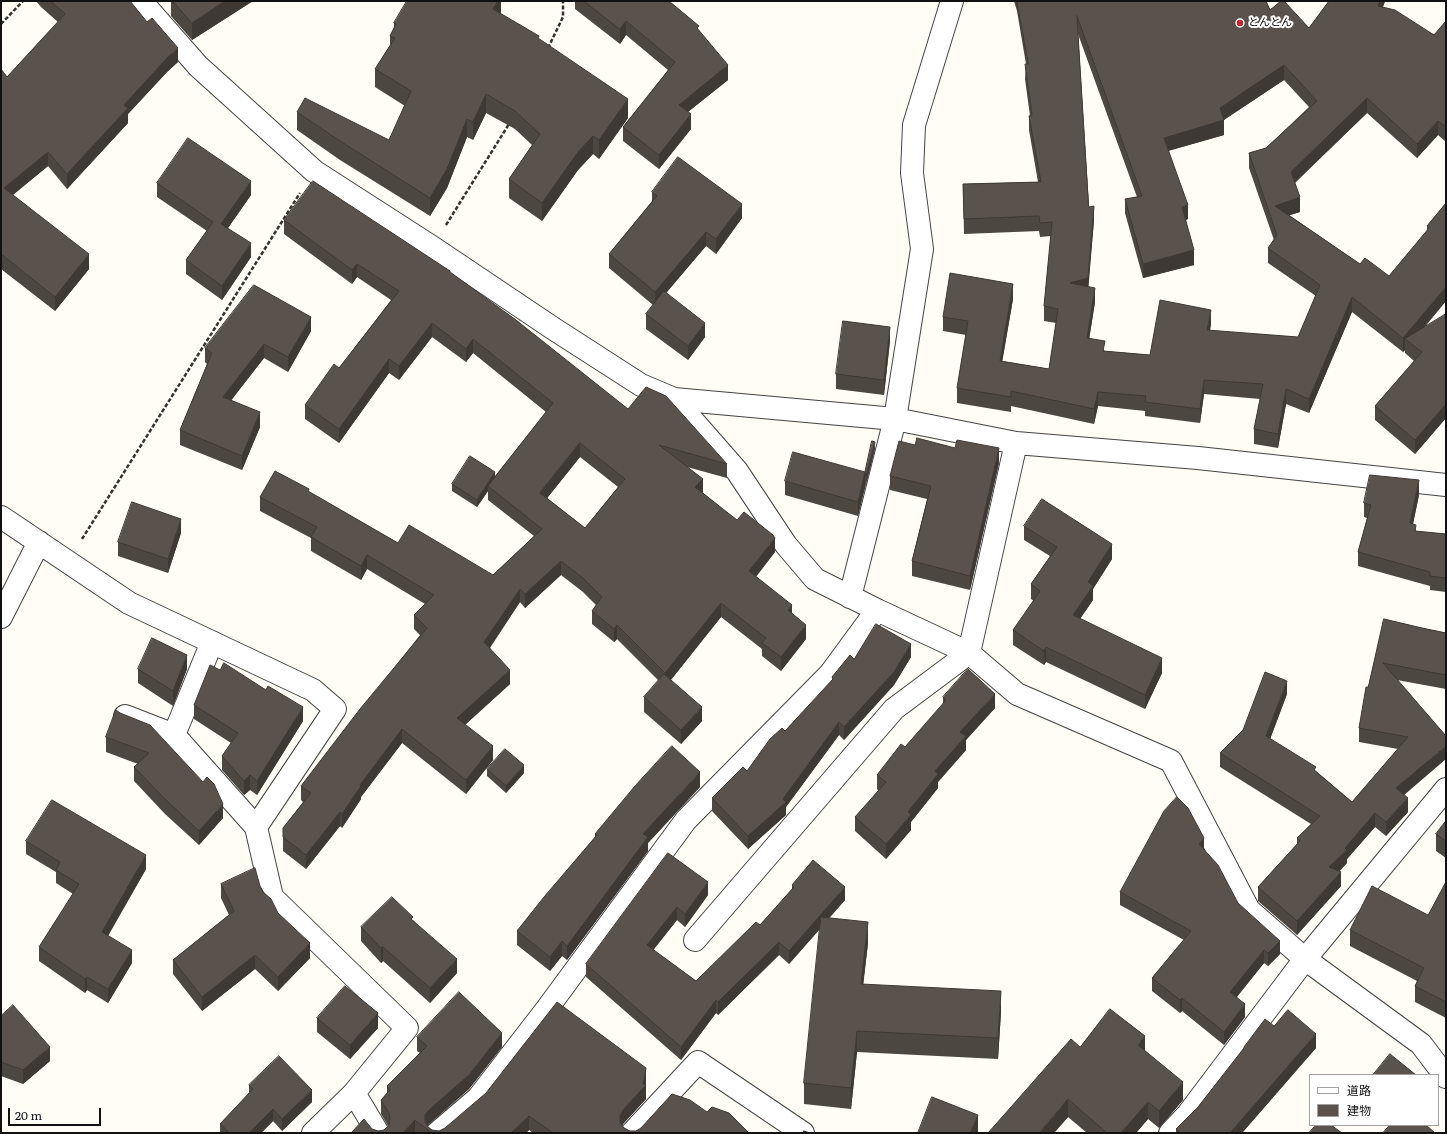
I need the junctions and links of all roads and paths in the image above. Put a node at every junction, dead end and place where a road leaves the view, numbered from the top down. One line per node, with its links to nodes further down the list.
1 (23, 1): 5 (path)
2 (141, 1): 8 (street)
3 (563, 1): 6 (path)
4 (952, 1): 11 (street)
5 (1, 24)
6 (546, 51)
7 (512, 119): 9 (path)
8 (314, 171): 9 (street); 15 (path)
9 (432, 247): 10 (street)
10 (674, 399): 11 (street); 17 (street)
11 (895, 419): 12 (street); 17 (street)
12 (1016, 443): 13 (street); 21 (street)
13 (1446, 485)
14 (1, 517): 16 (street)
15 (82, 539)
16 (38, 542): 19 (street); 20 (street)
17 (850, 597): 18 (street)
18 (877, 610): 21 (street); 32 (street)
19 (1, 617)
20 (212, 642): 23 (street); 25 (street)
21 (969, 653): 26 (street); 27 (street)
22 (125, 716): 23 (street)
23 (174, 735): 25 (street)
24 (1446, 789): 27 (street)
25 (256, 827): 29 (street)
26 (695, 940)
27 (1305, 959): 28 (street); 35 (street)
28 (1446, 1077)
29 (354, 1093): 30 (street); 31 (street)
30 (312, 1133)
31 (378, 1133)
32 (437, 1133)
33 (632, 1133): 34 (street)
34 (803, 1133)
35 (1170, 1133)

